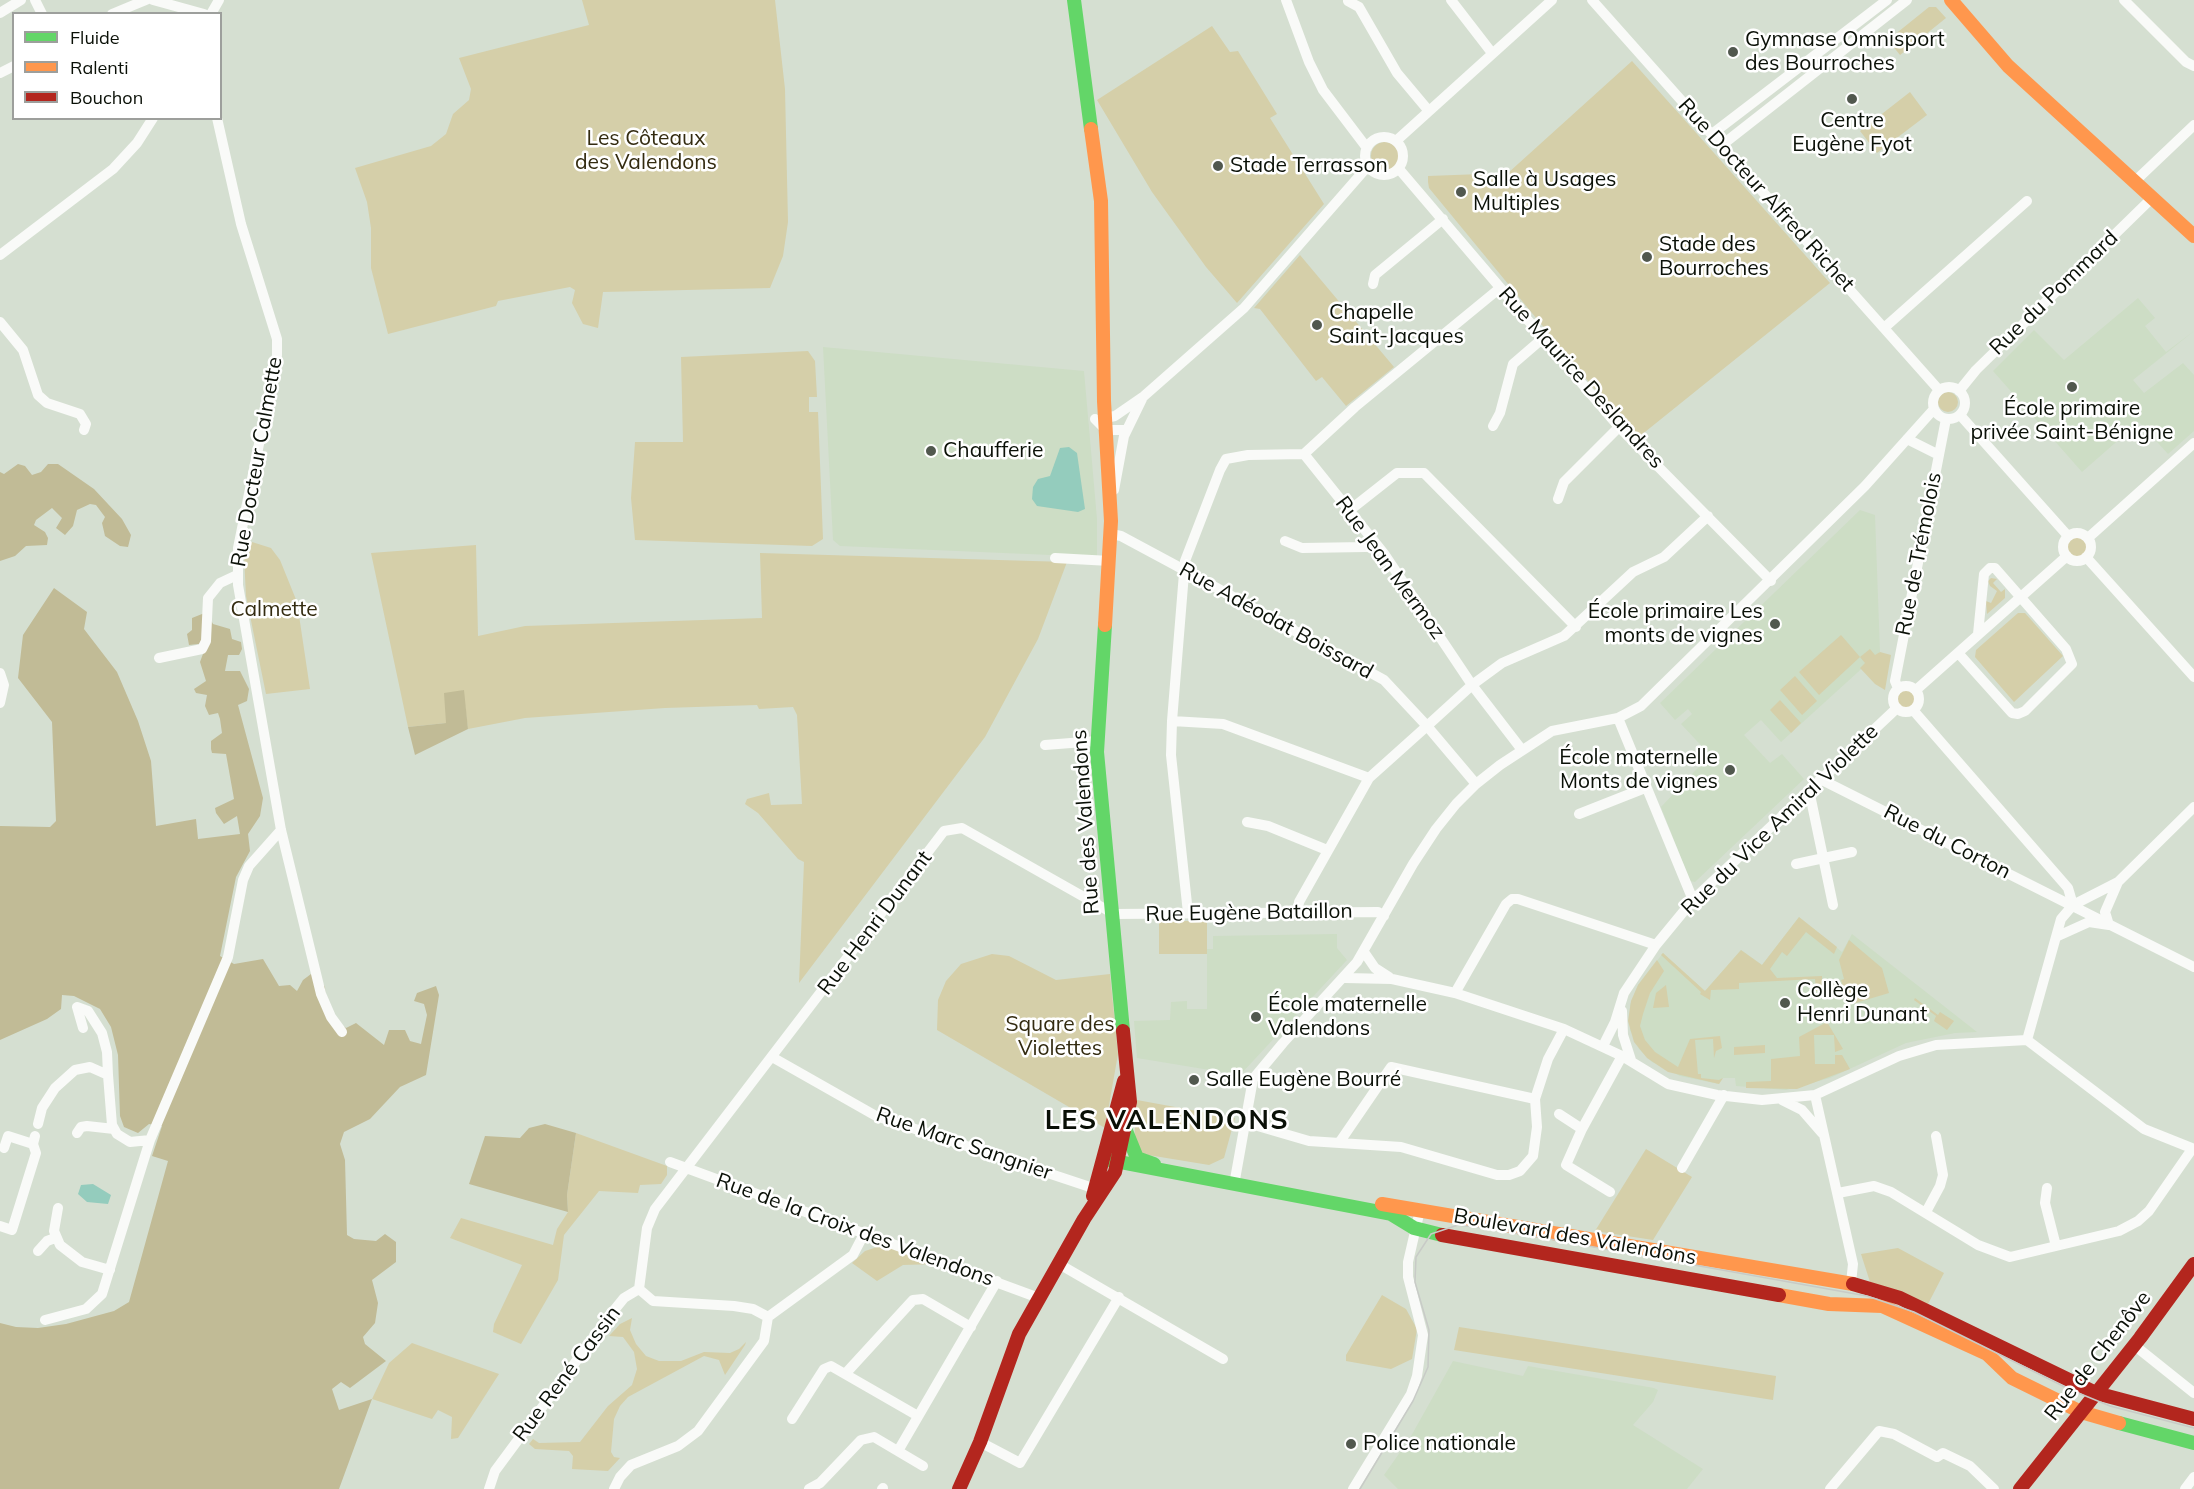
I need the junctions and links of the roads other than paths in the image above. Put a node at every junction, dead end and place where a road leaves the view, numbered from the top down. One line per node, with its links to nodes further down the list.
1 (21, 0): 17 (street)
2 (147, 0): 15 (street)
3 (153, 0): 16 (street)
4 (1065, 0): 19 (street, Rue des Valendons)
5 (1074, 0): 19 (street, Rue des Valendons)
6 (1286, 0): 28 (street)
7 (1451, 0): 18 (street)
8 (1552, 0): 18 (street)
9 (1592, 0): 25 (street, Rue Docteur Alfred Richet)
10 (1887, 0): 25 (street)
11 (1907, 0): 27 (street)
12 (1951, 0): 31 (street)
13 (2124, 0): 20 (street)
14 (1348, 1): 21 (street)
15 (117, 12)
16 (197, 12)
17 (0, 13)
18 (1492, 52): 21 (street)
19 (1082, 63): 48 (street, Rue des Valendons)
20 (2194, 66)
21 (1428, 110): 26 (street)
22 (152, 120): 36 (street)
23 (217, 120): 71 (street, Rue Docteur Calmette)
24 (2194, 125): 31 (street)
25 (1712, 134): 27 (street, Rue Docteur Alfred Richet)
26 (1396, 141): 28 (street); 30 (street)
27 (1722, 145): 40 (street, Rue Docteur Alfred Richet)
28 (1367, 148): 29 (street)
29 (1368, 166): 30 (street); 44 (street)
30 (1399, 169): 34 (street, Rue Maurice Deslandres)
31 (2134, 182): 32 (street)
32 (2152, 198): 35 (street); 43 (street, Rue du Pommard)
33 (2027, 201): 40 (street)
34 (1443, 219): 37 (street); 38 (street, Rue Maurice Deslandres)
35 (2194, 236)
36 (0, 255)
37 (1373, 284)
38 (1500, 288): 41 (street, Rue Maurice Deslandres); 55 (street)
39 (0, 322): 51 (street)
40 (1884, 328): 42 (street, Rue Docteur Alfred Richet)
41 (1542, 339): 49 (street); 50 (street, Rue Maurice Deslandres)
42 (1939, 390): 43 (street); 45 (street)
43 (1959, 391): 46 (street)
44 (1144, 396): 48 (street); 52 (street)
45 (1934, 409): 47 (street); 53 (street)
46 (1960, 415): 47 (street); 62 (street)
47 (1946, 419): 56 (street, Rue de Trémolois)
48 (1102, 422): 52 (street); 58 (street, Rue des Valendons)
49 (1493, 426)
50 (1619, 427): 57 (street); 60 (street, Rue Maurice Deslandres)
51 (84, 430)
52 (1126, 430): 58 (street)
53 (1907, 439): 56 (street); 72 (street)
54 (2194, 443): 63 (street)
55 (1304, 454): 59 (street, Rue Jean Mermoz); 70 (street)
56 (1937, 454): 81 (street, Rue de Trémolois)
57 (1558, 499)
58 (1111, 508): 61 (street, Rue des Valendons)
59 (1350, 510): 65 (street, Rue Jean Mermoz); 74 (street)
60 (1708, 516): 72 (street, Rue Maurice Deslandres); 74 (street)
61 (1111, 534): 69 (street, Rue des Valendons); 70 (street, Rue Adéodat Boissard)
62 (2068, 536): 63 (street); 66 (street)
63 (2088, 538): 68 (street)
64 (1285, 541): 65 (street)
65 (1374, 541): 80 (street, Rue Jean Mermoz)
66 (2067, 556): 68 (street); 73 (street)
67 (1055, 558): 69 (street)
68 (2086, 558): 79 (street)
69 (1110, 561): 89 (street, Rue des Valendons)
70 (1184, 570): 87 (street); 88 (street, Rue Adéodat Boissard)
71 (237, 575): 77 (street); 100 (street, Rue Docteur Calmette)
72 (1771, 581): 86 (street)
73 (2020, 596): 75 (street); 75 (street); 76 (street)
74 (1576, 627): 80 (street)
75 (1978, 634): 76 (street)
76 (1959, 654): 82 (street)
77 (159, 658)
78 (0, 674): 83 (street)
79 (2194, 676)
80 (1472, 685): 88 (street); 91 (street, Rue Jean Mermoz)
81 (1898, 688): 82 (street); 84 (street)
82 (1916, 690): 85 (street)
83 (0, 703)
84 (1897, 708): 85 (street); 93 (street, Rue du Vice Amiral Violette)
85 (1913, 710): 105 (street)
86 (1618, 718): 91 (street); 95 (street)
87 (1172, 721): 92 (street); 112 (street)
88 (1427, 726): 92 (street); 94 (street, Rue Adéodat Boissard)
89 (1097, 741): 90 (street); 113 (street, Rue des Valendons)
90 (1045, 745)
91 (1522, 750): 94 (street)
92 (1369, 778): 101 (street)
93 (1820, 779): 96 (street, Rue du Vice Amiral Violette); 107 (street, Rue du Corton)
94 (1476, 784): 114 (street)
95 (1645, 788): 98 (street); 108 (street)
96 (1809, 790): 103 (street); 108 (street, Rue du Vice Amiral Violette)
97 (2194, 807): 106 (street)
98 (1579, 814)
99 (1247, 822): 101 (street)
100 (280, 830): 126 (street, Rue Docteur Calmette); 145 (street)
101 (1327, 850): 111 (street)
102 (1852, 852): 103 (street)
103 (1823, 858): 104 (street); 109 (street)
104 (1796, 864)
105 (2050, 869): 107 (street); 110 (street)
106 (2118, 882): 110 (street); 115 (street)
107 (2048, 893): 110 (street, Rue du Corton)
108 (1693, 900): 117 (street, Rue du Vice Amiral Violette)
109 (1833, 905)
110 (2073, 905): 115 (street, Rue du Corton); 116 (street)
111 (1298, 912): 112 (street, Rue Eugène Bataillon); 114 (street, Rue Eugène Bataillon)
112 (1188, 913): 113 (street, Rue Eugène Bataillon)
113 (1114, 914): 129 (street, Rue Henri Dunant); 136 (street, Rue des Valendons)
114 (1384, 916): 118 (street)
115 (2109, 925): 116 (street); 119 (street, Rue du Corton)
116 (2058, 936): 127 (street)
117 (1656, 945): 122 (street); 123 (street, Rue du Vice Amiral Violette)
118 (1364, 952): 120 (street); 121 (street)
119 (2194, 967)
120 (1345, 978): 121 (street); 138 (street)
121 (1392, 979): 122 (street)
122 (1455, 993): 125 (street)
123 (1624, 993): 128 (street, Rue du Vice Amiral Violette); 130 (street, Rue du Vice Amiral Violette)
124 (83, 1028): 131 (street)
125 (1564, 1029): 128 (street); 135 (street)
126 (342, 1032)
127 (2027, 1040): 133 (street); 148 (street)
128 (1603, 1046): 130 (street)
129 (772, 1057): 151 (street, Rue Henri Dunant); 156 (street, Rue Marc Sangnier)
130 (1627, 1059): 132 (street); 141 (street)
131 (108, 1075): 139 (street); 140 (street)
132 (1724, 1095): 134 (street); 153 (street)
133 (1815, 1095): 134 (street); 144 (street)
134 (1775, 1099): 144 (street)
135 (1535, 1100): 146 (street); 146 (street)
136 (1122, 1114): 149 (street, Rue des Valendons); 152 (street, Boulevard des Valendons)
137 (1559, 1114): 141 (street)
138 (1244, 1122): 146 (street); 154 (street)
139 (38, 1124)
140 (114, 1129): 142 (street); 145 (street)
141 (1582, 1129): 157 (street)
142 (77, 1133)
143 (1936, 1136): 161 (street)
144 (1825, 1138): 158 (street)
145 (150, 1140): 171 (street)
146 (1339, 1143)
147 (4, 1148): 163 (street)
148 (2193, 1149): 167 (street)
149 (1115, 1160): 152 (street, Boulevard des Valendons); 154 (street, Boulevard des Valendons); 156 (street, Rue des Valendons); 162 (street)
150 (670, 1162): 151 (street, Rue de la Croix des Valendons)
151 (687, 1167): 165 (street, Rue de la Croix des Valendons); 174 (street, Rue René Cassin)
152 (1166, 1167): 154 (street, Boulevard des Valendons)
153 (1682, 1168)
154 (1234, 1181): 160 (street, Boulevard des Valendons); 164 (street, Boulevard des Valendons)
155 (2048, 1188): 167 (street)
156 (1096, 1189): 162 (street, Rue des Valendons)
157 (1610, 1191)
158 (1838, 1193): 161 (street); 173 (street)
159 (58, 1208): 166 (street)
160 (1420, 1210): 164 (street); 173 (street, Boulevard des Valendons)
161 (1926, 1212): 167 (street)
162 (1084, 1219): 169 (street)
163 (0, 1226)
164 (1414, 1228): 185 (street, Boulevard des Valendons); 195 (street)
165 (864, 1234): 172 (street, Rue de la Croix des Valendons); 177 (street)
166 (55, 1238): 168 (street); 171 (street)
167 (2056, 1246)
168 (38, 1251)
169 (1059, 1264): 175 (street); 176 (street)
170 (2194, 1264): 180 (street, Rue de Chenôve)
171 (110, 1270): 178 (street)
172 (997, 1281): 176 (street, Rue de la Croix des Valendons); 179 (street)
173 (1851, 1283): 183 (street, Boulevard des Valendons)
174 (639, 1289): 177 (street); 196 (street, Rue René Cassin)
175 (1119, 1297): 181 (street); 189 (street)
176 (1039, 1298): 189 (street)
177 (768, 1317): 197 (street)
178 (45, 1320)
179 (971, 1327): 182 (street); 186 (street)
180 (2134, 1345): 183 (street, Rue de Chenôve); 184 (street)
181 (1223, 1359)
182 (846, 1373): 186 (street); 187 (street)
183 (2096, 1393): 185 (street, Rue de Chenôve); 188 (street, Boulevard des Valendons)
184 (2194, 1393)
185 (2081, 1412): 190 (street, Boulevard des Valendons); 202 (street, Rue de Chenôve)
186 (918, 1416): 191 (street)
187 (792, 1419)
188 (2194, 1419)
189 (980, 1442): 199 (street)
190 (2194, 1443)
191 (898, 1451): 192 (street); 198 (street)
192 (922, 1466)
193 (2194, 1477): 203 (street)
194 (1982, 1484): 200 (street); 201 (street)
195 (1356, 1488)
196 (489, 1489)
197 (614, 1489)
198 (808, 1489)
199 (959, 1489)
200 (1830, 1489)
201 (1994, 1489)
202 (2020, 1489)
203 (2185, 1489)

